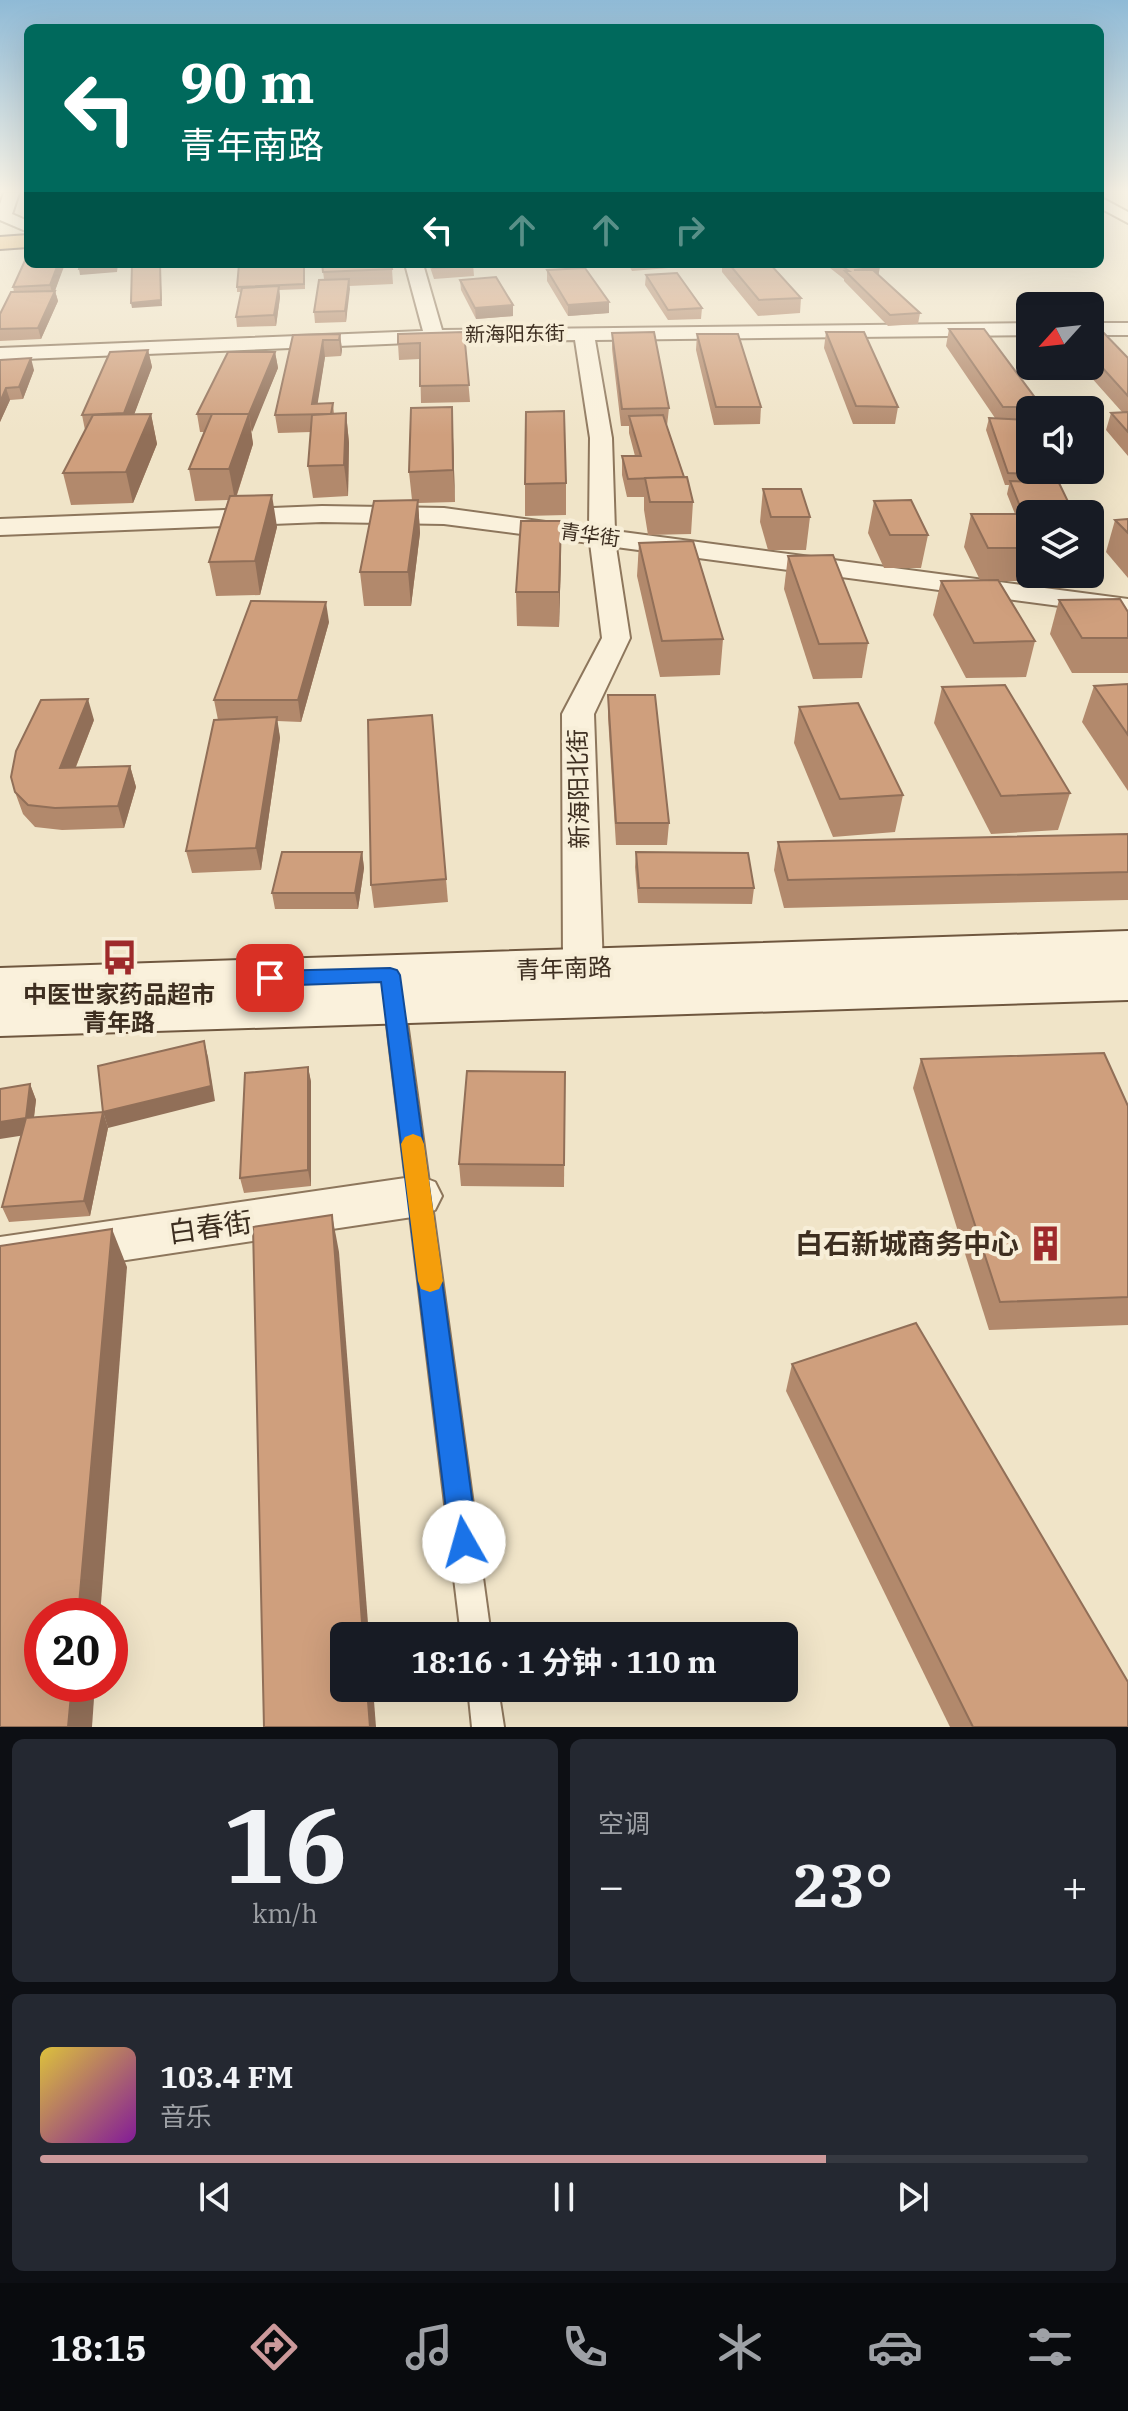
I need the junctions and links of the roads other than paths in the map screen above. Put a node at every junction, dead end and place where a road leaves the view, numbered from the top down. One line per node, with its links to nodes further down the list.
1 (417, 274): 6 (street)
2 (1016, 329): 5 (street, 新海阳东街)
3 (1104, 329): 4 (street)
4 (1128, 329)
5 (584, 333): 6 (street, 新海阳东街); 9 (street, 新海阳北街)
6 (434, 336): 7 (street, 新海阳东街)
7 (0, 354)
8 (0, 527): 9 (street, 青华街)
9 (602, 537): 10 (street, 青华街); 12 (street, 新海阳北街)
10 (1128, 607)
11 (1128, 948): 12 (main road, 青年南路)
12 (583, 968): 15 (main road, 青年南路)
13 (1128, 982): 15 (main road, 青年南路)
14 (0, 986): 15 (main road, 青年南路)
15 (393, 990): 16 (main road, 青年南路); 17 (lane)
16 (0, 1017)
17 (419, 1196): 18 (street, 白春街); 19 (lane)
18 (0, 1258)
19 (474, 1622)
20 (485, 1702): 21 (lane)
21 (488, 1727)

